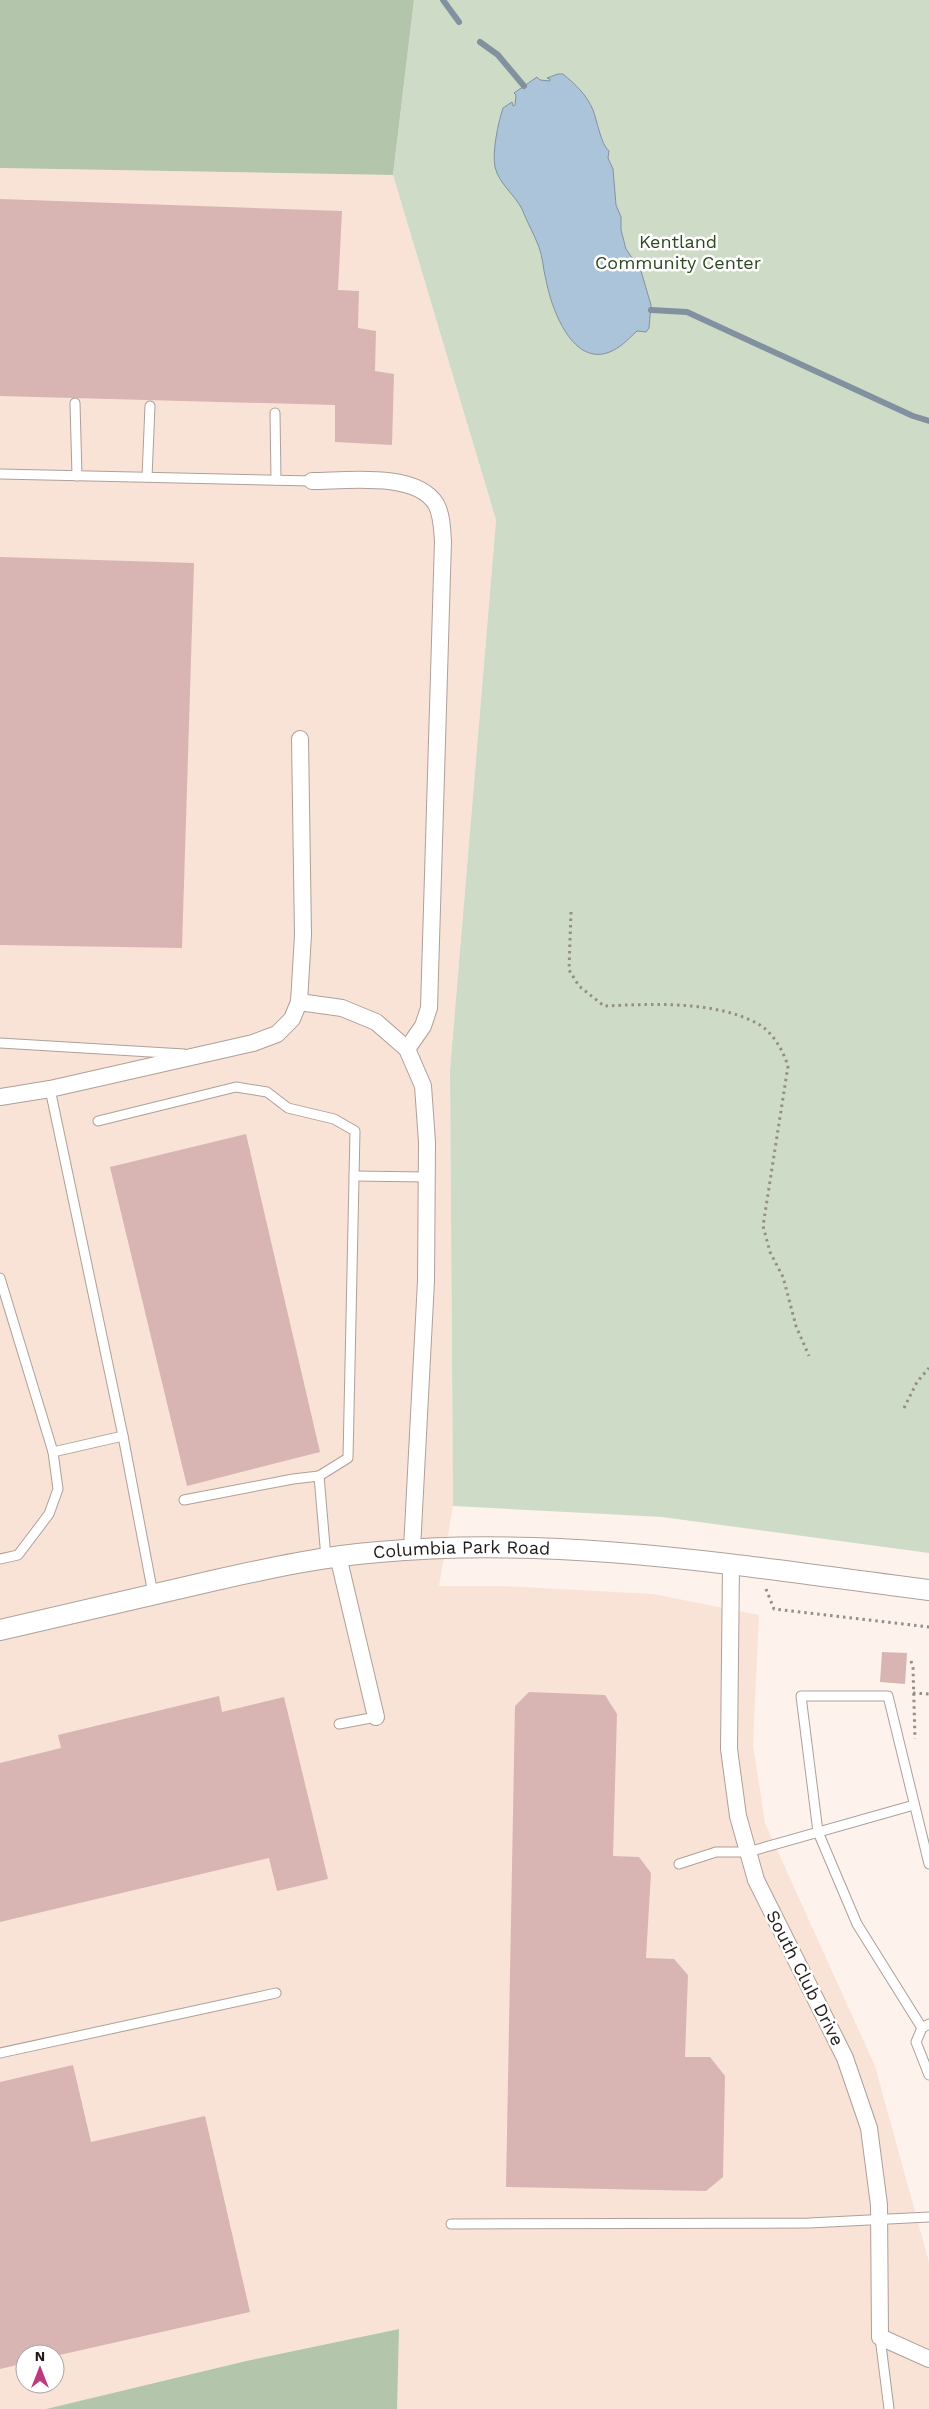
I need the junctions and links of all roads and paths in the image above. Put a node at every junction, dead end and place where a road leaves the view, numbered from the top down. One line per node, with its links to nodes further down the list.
1 (75, 403): 5 (lane)
2 (150, 406): 6 (lane)
3 (275, 413): 7 (lane)
4 (0, 474): 5 (lane)
5 (77, 476): 6 (lane)
6 (147, 478): 7 (lane)
7 (276, 480): 8 (lane)
8 (312, 481): 13 (street)
9 (300, 739): 11 (street)
10 (571, 912): 21 (path)
11 (299, 1002): 13 (street); 14 (street)
12 (0, 1043): 14 (lane)
13 (407, 1048): 19 (street)
14 (204, 1055): 15 (street)
15 (50, 1090): 16 (street); 24 (lane)
16 (0, 1097)
17 (98, 1121): 18 (lane)
18 (354, 1176): 19 (lane); 26 (lane)
19 (427, 1177): 28 (street)
20 (0, 1278): 25 (lane)
21 (809, 1356)
22 (929, 1368): 23 (path)
23 (904, 1408)
24 (123, 1436): 25 (lane); 34 (lane)
25 (53, 1452): 30 (lane)
26 (319, 1476): 27 (lane); 29 (lane)
27 (184, 1500)
28 (412, 1549): 29 (street, Columbia Park Road); 31 (street, Columbia Park Road)
29 (332, 1557): 34 (street, Columbia Park Road); 40 (street)
30 (0, 1560)
31 (731, 1565): 32 (street, Columbia Park Road); 45 (street, South Club Drive)
32 (761, 1569): 33 (street, Columbia Park Road); 35 (path)
33 (929, 1590)
34 (153, 1594): 36 (street, Columbia Park Road)
35 (929, 1627)
36 (0, 1630)
37 (910, 1661): 38 (path)
38 (913, 1693): 39 (path); 42 (path)
39 (929, 1694)
40 (376, 1716): 41 (lane)
41 (339, 1724)
42 (915, 1744)
43 (914, 1805): 44 (lane); 44 (lane); 47 (lane)
44 (818, 1832): 45 (lane); 49 (lane)
45 (748, 1852): 46 (lane); 53 (street, South Club Drive)
46 (679, 1864)
47 (929, 1864)
48 (276, 1993): 50 (lane)
49 (926, 2026): 51 (lane)
50 (0, 2053)
51 (929, 2075)
52 (929, 2217): 53 (lane)
53 (880, 2220): 54 (lane); 55 (street, South Club Drive)
54 (451, 2224)
55 (880, 2337): 56 (street); 57 (lane)
56 (929, 2359)
57 (889, 2409)

